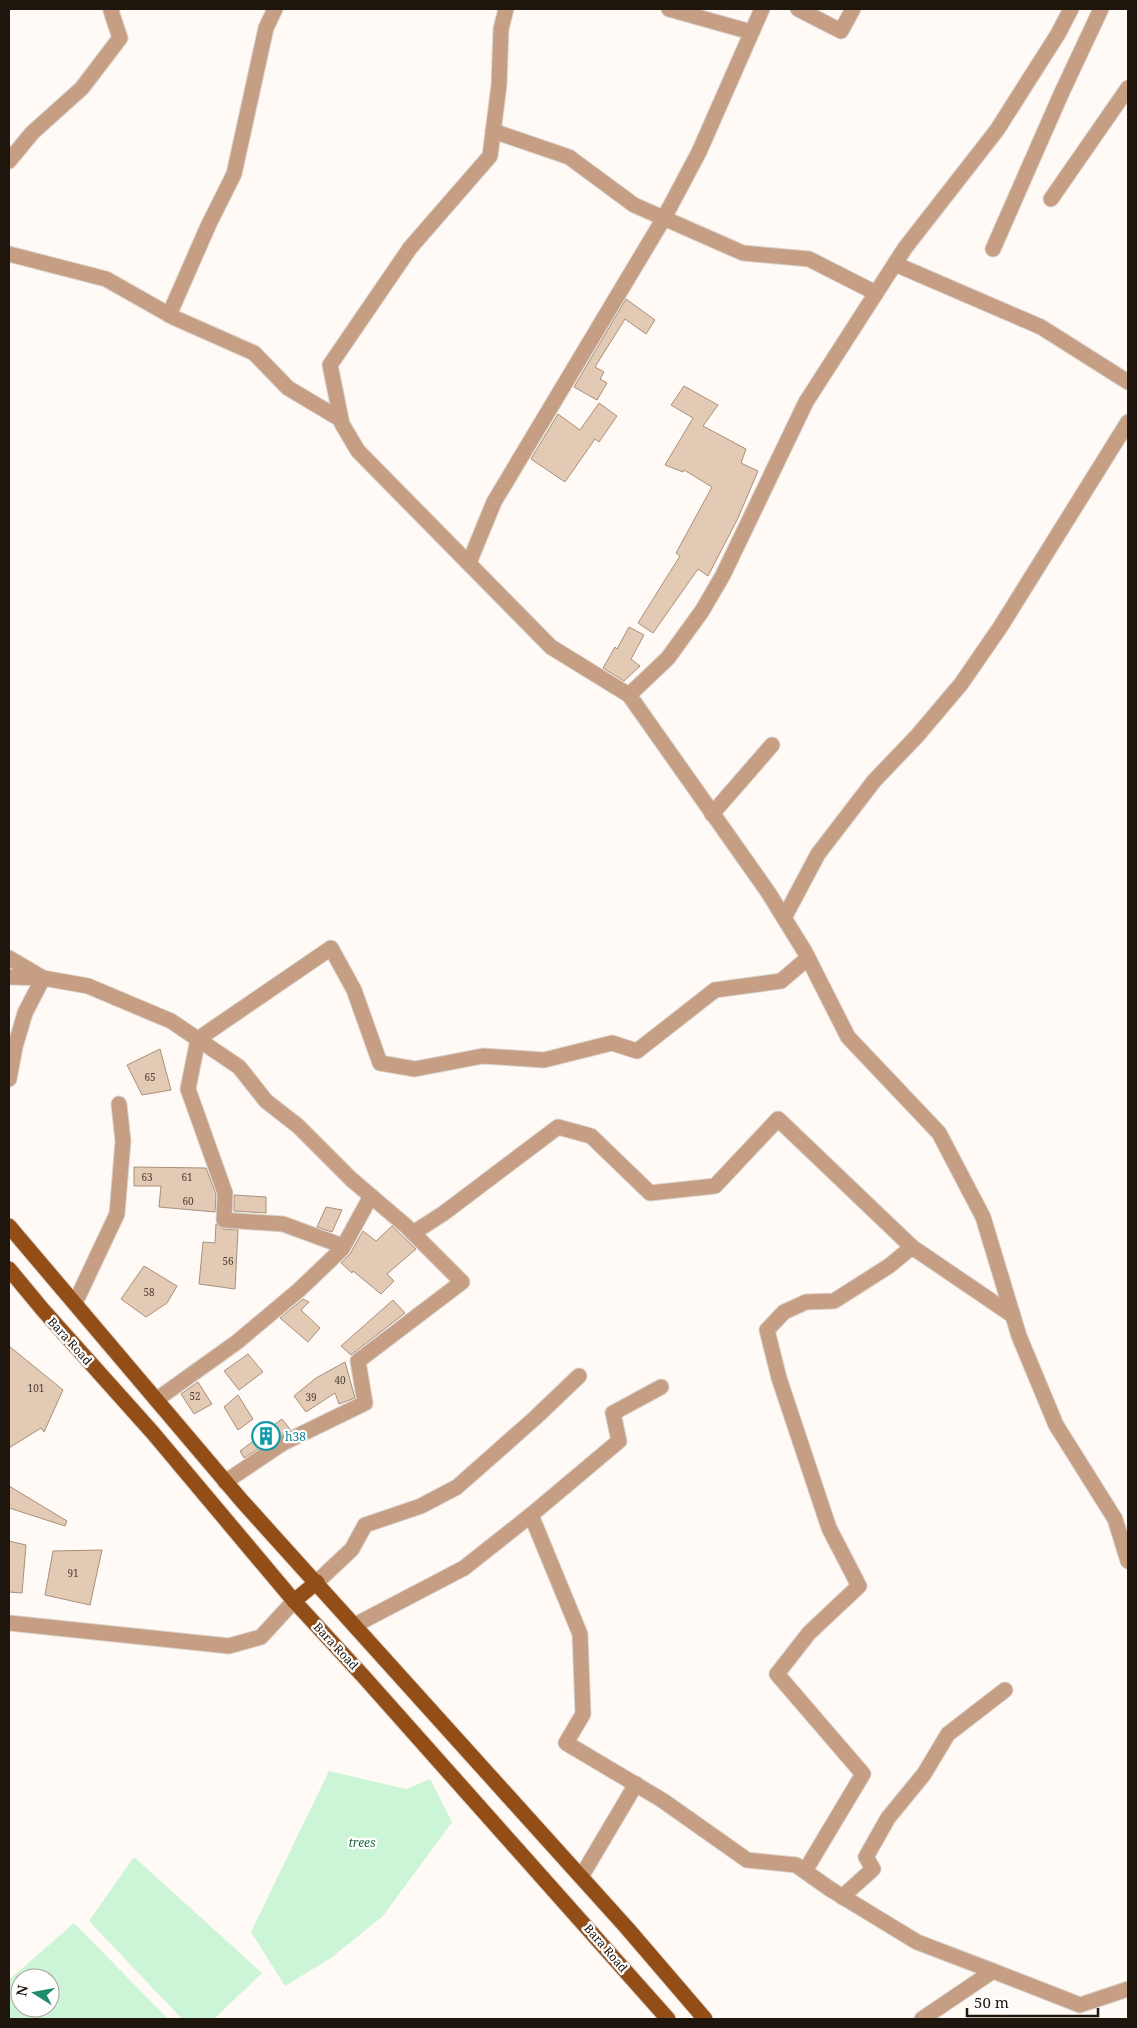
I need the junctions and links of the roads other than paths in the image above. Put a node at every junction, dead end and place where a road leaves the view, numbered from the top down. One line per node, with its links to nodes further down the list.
1 (112, 9): 13 (street)
2 (275, 9): 20 (street)
3 (506, 9): 12 (street)
4 (669, 9): 10 (street)
5 (762, 9): 10 (street)
6 (798, 9): 7 (street)
7 (853, 9)
8 (1072, 9): 18 (street)
9 (1101, 9): 16 (street)
10 (751, 32): 15 (street)
11 (1128, 88): 14 (street)
12 (493, 131): 15 (street); 22 (street)
13 (9, 162)
14 (1051, 198)
15 (664, 218): 19 (street); 24 (street)
16 (993, 250)
17 (9, 254): 20 (street)
18 (895, 264): 19 (street); 21 (street)
19 (876, 293): 25 (street)
20 (169, 315): 22 (street)
21 (1128, 382)
22 (340, 419): 24 (street)
23 (1128, 422): 28 (street)
24 (469, 563): 25 (street)
25 (629, 696): 27 (street)
26 (772, 745): 27 (street)
27 (712, 814): 28 (street)
28 (784, 918): 30 (street)
29 (9, 958): 32 (street)
30 (808, 958): 33 (street); 43 (street)
31 (9, 977): 32 (street)
32 (43, 978): 33 (street); 34 (street)
33 (198, 1039): 36 (street); 39 (street)
34 (9, 1079)
35 (118, 1104): 42 (street)
36 (371, 1196): 38 (street); 39 (street)
37 (9, 1226): 42 (main road)
38 (414, 1233): 40 (street); 47 (street)
39 (343, 1246): 46 (street)
40 (912, 1247): 43 (street); 56 (street)
41 (9, 1269): 51 (main road, Bara Road)
42 (75, 1302): 46 (main road)
43 (1012, 1315): 49 (street)
44 (579, 1376): 50 (street)
45 (661, 1387): 48 (street)
46 (156, 1400): 47 (main road)
47 (225, 1482): 50 (main road)
48 (531, 1515): 53 (street); 55 (street)
49 (1128, 1560)
50 (316, 1582): 51 (main road); 53 (main road)
51 (294, 1601): 52 (street); 61 (main road, Bara Road)
52 (9, 1623)
53 (355, 1625): 57 (main road)
54 (1005, 1690): 58 (street)
55 (636, 1784): 56 (street); 57 (street)
56 (805, 1872): 58 (street)
57 (581, 1877): 62 (main road)
58 (842, 1897): 59 (street)
59 (993, 1971): 60 (street); 63 (street)
60 (1128, 1989)
61 (668, 2019)
62 (705, 2019)
63 (922, 2019)

